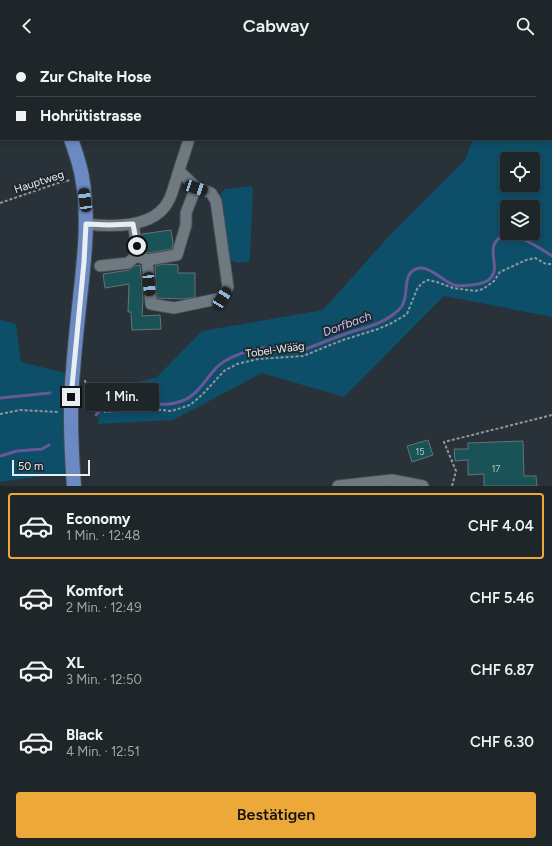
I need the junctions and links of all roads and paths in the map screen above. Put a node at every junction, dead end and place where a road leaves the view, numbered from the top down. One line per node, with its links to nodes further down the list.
1 (71, 140): 4 (main road)
2 (189, 140): 3 (street)
3 (179, 171): 5 (street); 8 (street)
4 (82, 177): 6 (path, Hauptweg); 7 (main road)
5 (196, 188): 10 (street); 10 (street)
6 (0, 203)
7 (86, 224): 8 (street); 14 (main road)
8 (133, 224): 9 (street)
9 (136, 256): 10 (street); 12 (street)
10 (147, 260)
11 (552, 264): 13 (path, Tobel-Wääg)
12 (100, 266)
13 (85, 376)
14 (70, 410): 15 (path); 17 (main road)
15 (0, 414)
16 (552, 415): 20 (path)
17 (74, 486)
18 (338, 486): 19 (street)
19 (423, 486)
20 (452, 486)

